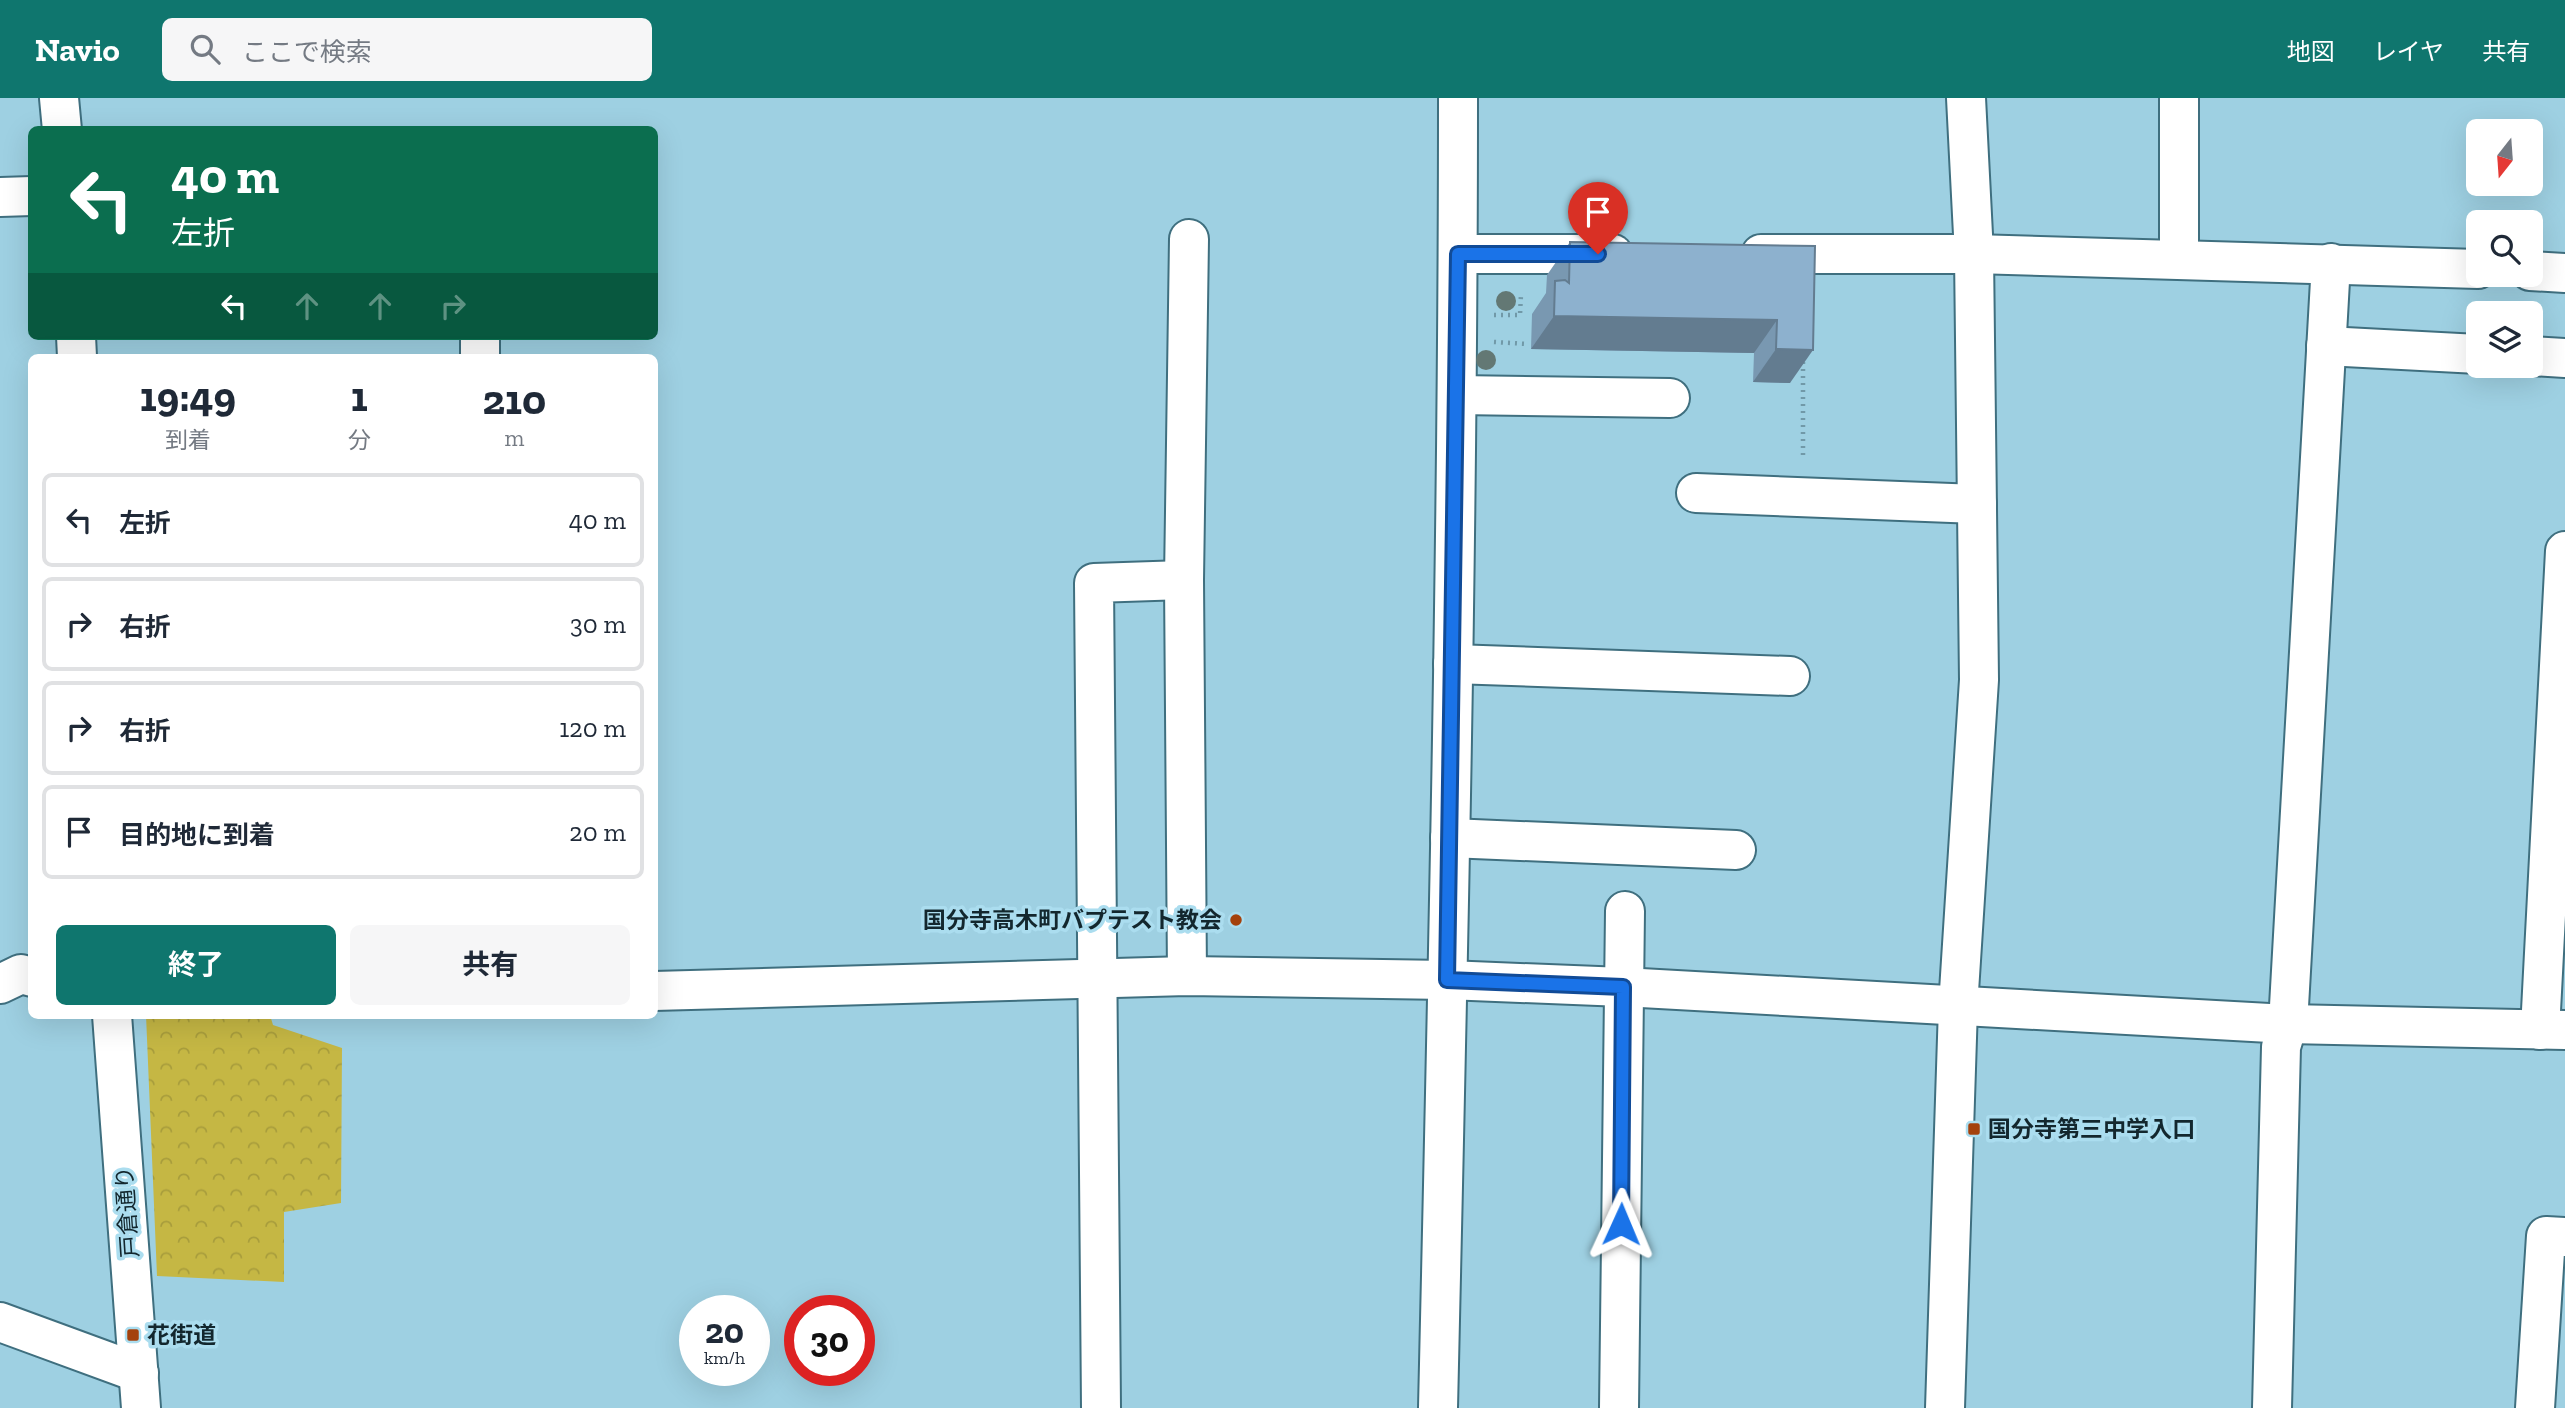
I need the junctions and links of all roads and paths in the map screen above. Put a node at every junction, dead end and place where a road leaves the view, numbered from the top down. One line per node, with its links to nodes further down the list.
1 (59, 98): 5 (street)
2 (1458, 98): 9 (street)
3 (1966, 98): 12 (street)
4 (2179, 98): 14 (street)
5 (62, 126)
6 (28, 196): 7 (street)
7 (0, 197)
8 (1189, 239): 33 (street)
9 (1458, 254): 13 (street); 27 (street)
10 (1642, 254): 13 (street)
11 (1722, 254): 12 (street)
12 (1974, 254): 14 (street); 31 (street)
13 (1522, 255): 19 (path)
14 (2179, 258): 15 (street)
15 (2331, 263): 16 (street); 22 (street)
16 (2466, 269)
17 (2543, 272): 18 (street)
18 (2565, 273)
19 (1489, 325)
20 (1489, 335): 21 (path)
21 (1488, 342)
22 (2326, 346): 24 (street); 48 (street)
23 (1802, 349): 30 (path)
24 (2466, 353)
25 (2543, 357): 26 (street)
26 (2565, 358)
27 (1457, 394): 28 (street); 34 (street)
28 (1670, 398)
29 (1696, 494): 30 (street)
30 (1803, 498): 31 (street)
31 (1977, 504): 46 (street)
32 (2565, 551): 49 (street)
33 (1184, 580): 39 (street); 41 (street)
34 (1453, 664): 35 (street); 36 (street)
35 (1790, 676)
36 (1450, 838): 37 (street); 42 (street)
37 (1736, 849)
38 (1625, 911): 44 (street)
39 (1187, 976): 41 (street); 42 (street)
40 (28, 977): 43 (street)
41 (1097, 979): 45 (street); 53 (street)
42 (1447, 980): 44 (street); 54 (street)
43 (0, 984)
44 (1623, 987): 46 (street); 55 (street)
45 (658, 990)
46 (1958, 1007): 48 (street); 56 (street)
47 (112, 1019): 52 (street, 戸倉通り)
48 (2288, 1024): 49 (street); 57 (street)
49 (2553, 1030)
50 (2565, 1237): 58 (street)
51 (0, 1322): 52 (street)
52 (140, 1391)
53 (1101, 1408)
54 (1438, 1408)
55 (1619, 1408)
56 (1945, 1408)
57 (2272, 1408)
58 (2535, 1408)

